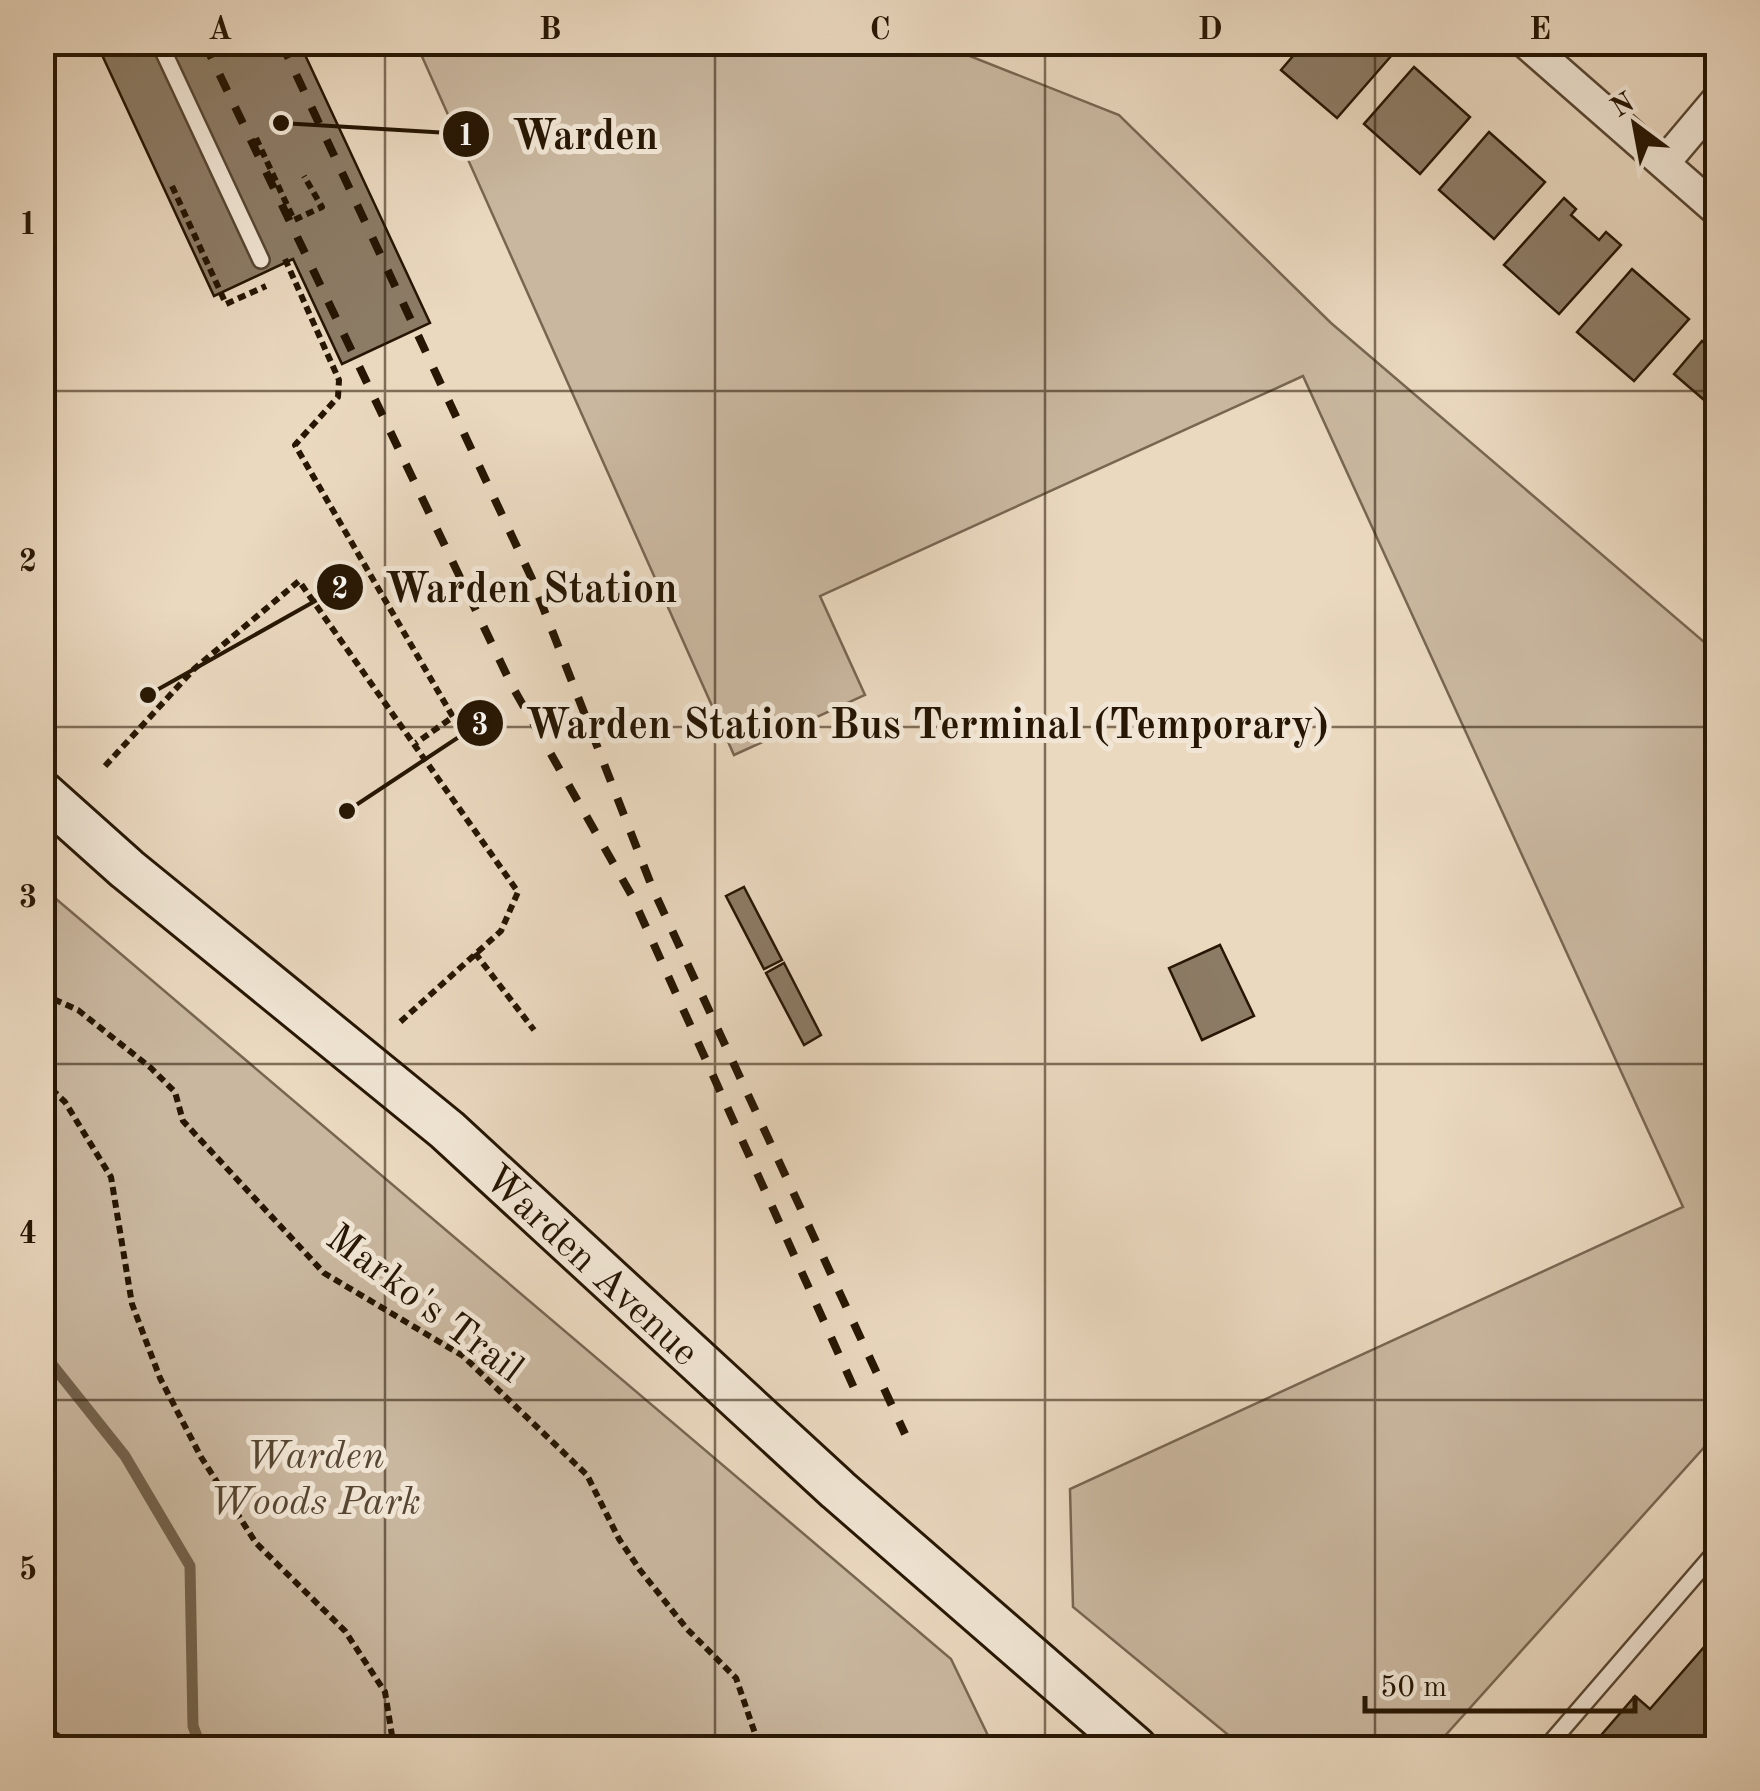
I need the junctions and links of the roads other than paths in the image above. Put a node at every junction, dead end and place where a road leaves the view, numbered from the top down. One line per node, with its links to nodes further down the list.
1 (159, 42): 6 (lane)
2 (1524, 42): 4 (street)
3 (1718, 99): 4 (street)
4 (1664, 163): 5 (street)
5 (1718, 211)
6 (261, 260)
7 (42, 792): 9 (main road, Warden Avenue)
8 (1718, 1549): 10 (lane)
9 (1135, 1748)
10 (1546, 1748)

